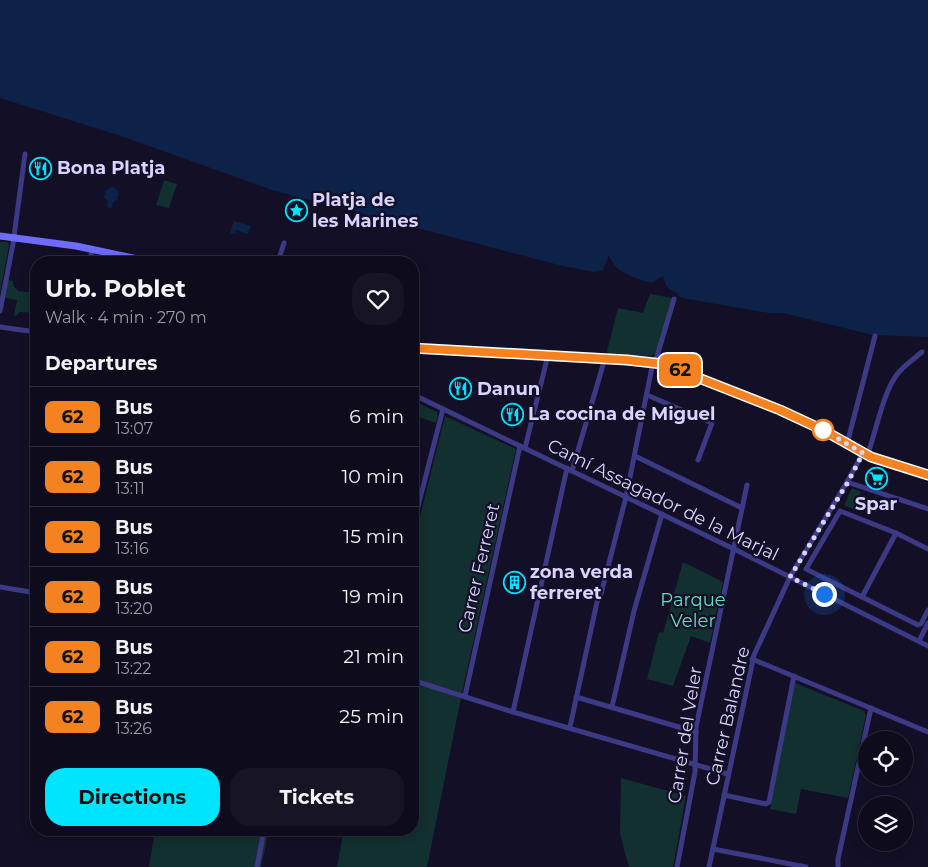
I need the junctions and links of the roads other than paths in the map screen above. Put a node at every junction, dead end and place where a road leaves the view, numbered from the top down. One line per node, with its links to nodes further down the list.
1 (26, 154): 3 (street)
2 (0, 236): 3 (main road)
3 (14, 237): 5 (main road); 10 (street)
4 (284, 243): 8 (street)
5 (92, 249): 6 (street); 7 (main road)
6 (91, 256)
7 (124, 256)
8 (280, 256)
9 (674, 299): 18 (street)
10 (0, 311)
11 (0, 327): 12 (street)
12 (30, 331)
13 (875, 336): 22 (street)
14 (419, 348): 16 (main road)
15 (922, 352): 24 (street, Carrer Balandre)
16 (548, 355): 17 (main road); 23 (street, Carrer Ferreret)
17 (603, 358): 18 (main road); 27 (street)
18 (654, 362): 19 (street); 22 (main road)
19 (647, 395): 25 (street); 26 (street)
20 (419, 397): 21 (street, Camí Assagador de la Marjal)
21 (443, 409): 23 (street, Camí Assagador de la Marjal); 32 (street)
22 (847, 444): 24 (main road)
23 (522, 447): 27 (street, Camí Assagador de la Marjal); 50 (street, Carrer Ferreret)
24 (865, 454): 28 (main road); 29 (street, Carrer Balandre)
25 (635, 456): 31 (street); 33 (street)
26 (698, 460)
27 (570, 470): 31 (street, Camí Assagador de la Marjal); 54 (street)
28 (928, 475)
29 (848, 482): 34 (street); 39 (street, Carrer Balandre)
30 (747, 485): 33 (street, Carrer del Veler)
31 (626, 497): 35 (street, Camí Assagador de la Marjal); 51 (street)
32 (419, 503)
33 (742, 508): 38 (street, Carrer del Veler)
34 (928, 509)
35 (662, 514): 38 (street, Camí Assagador de la Marjal); 52 (street)
36 (896, 533): 37 (street); 42 (street); 42 (street)
37 (928, 548)
38 (734, 549): 39 (street, Camí Assagador de la Marjal); 56 (street, Carrer del Veler)
39 (790, 577): 45 (street, Camí Assagador de la Marjal); 47 (street, Carrer Balandre)
40 (0, 587): 41 (street)
41 (30, 592)
42 (862, 597): 43 (street)
43 (928, 610)
44 (928, 624): 45 (street)
45 (919, 641): 46 (street, Camí Assagador de la Marjal)
46 (928, 646)
47 (752, 659): 48 (street); 59 (street, Carrer Balandre)
48 (794, 676): 53 (street); 60 (street)
49 (419, 682): 50 (street)
50 (465, 696): 54 (street)
51 (576, 697): 52 (street); 55 (street)
52 (612, 707): 56 (street)
53 (871, 708): 57 (street); 67 (street)
54 (513, 712): 55 (street)
55 (570, 727): 58 (street)
56 (696, 732): 58 (street, Carrer del Veler)
57 (928, 732)
58 (695, 765): 59 (street); 64 (street, Carrer del Veler)
59 (728, 774): 60 (street, Carrer Balandre)
60 (724, 795): 62 (street, Carrer Balandre)
61 (263, 836): 63 (street)
62 (713, 849): 65 (street, Carrer Balandre); 66 (street)
63 (257, 867)
64 (676, 867)
65 (709, 867)
66 (804, 867)
67 (838, 867)

